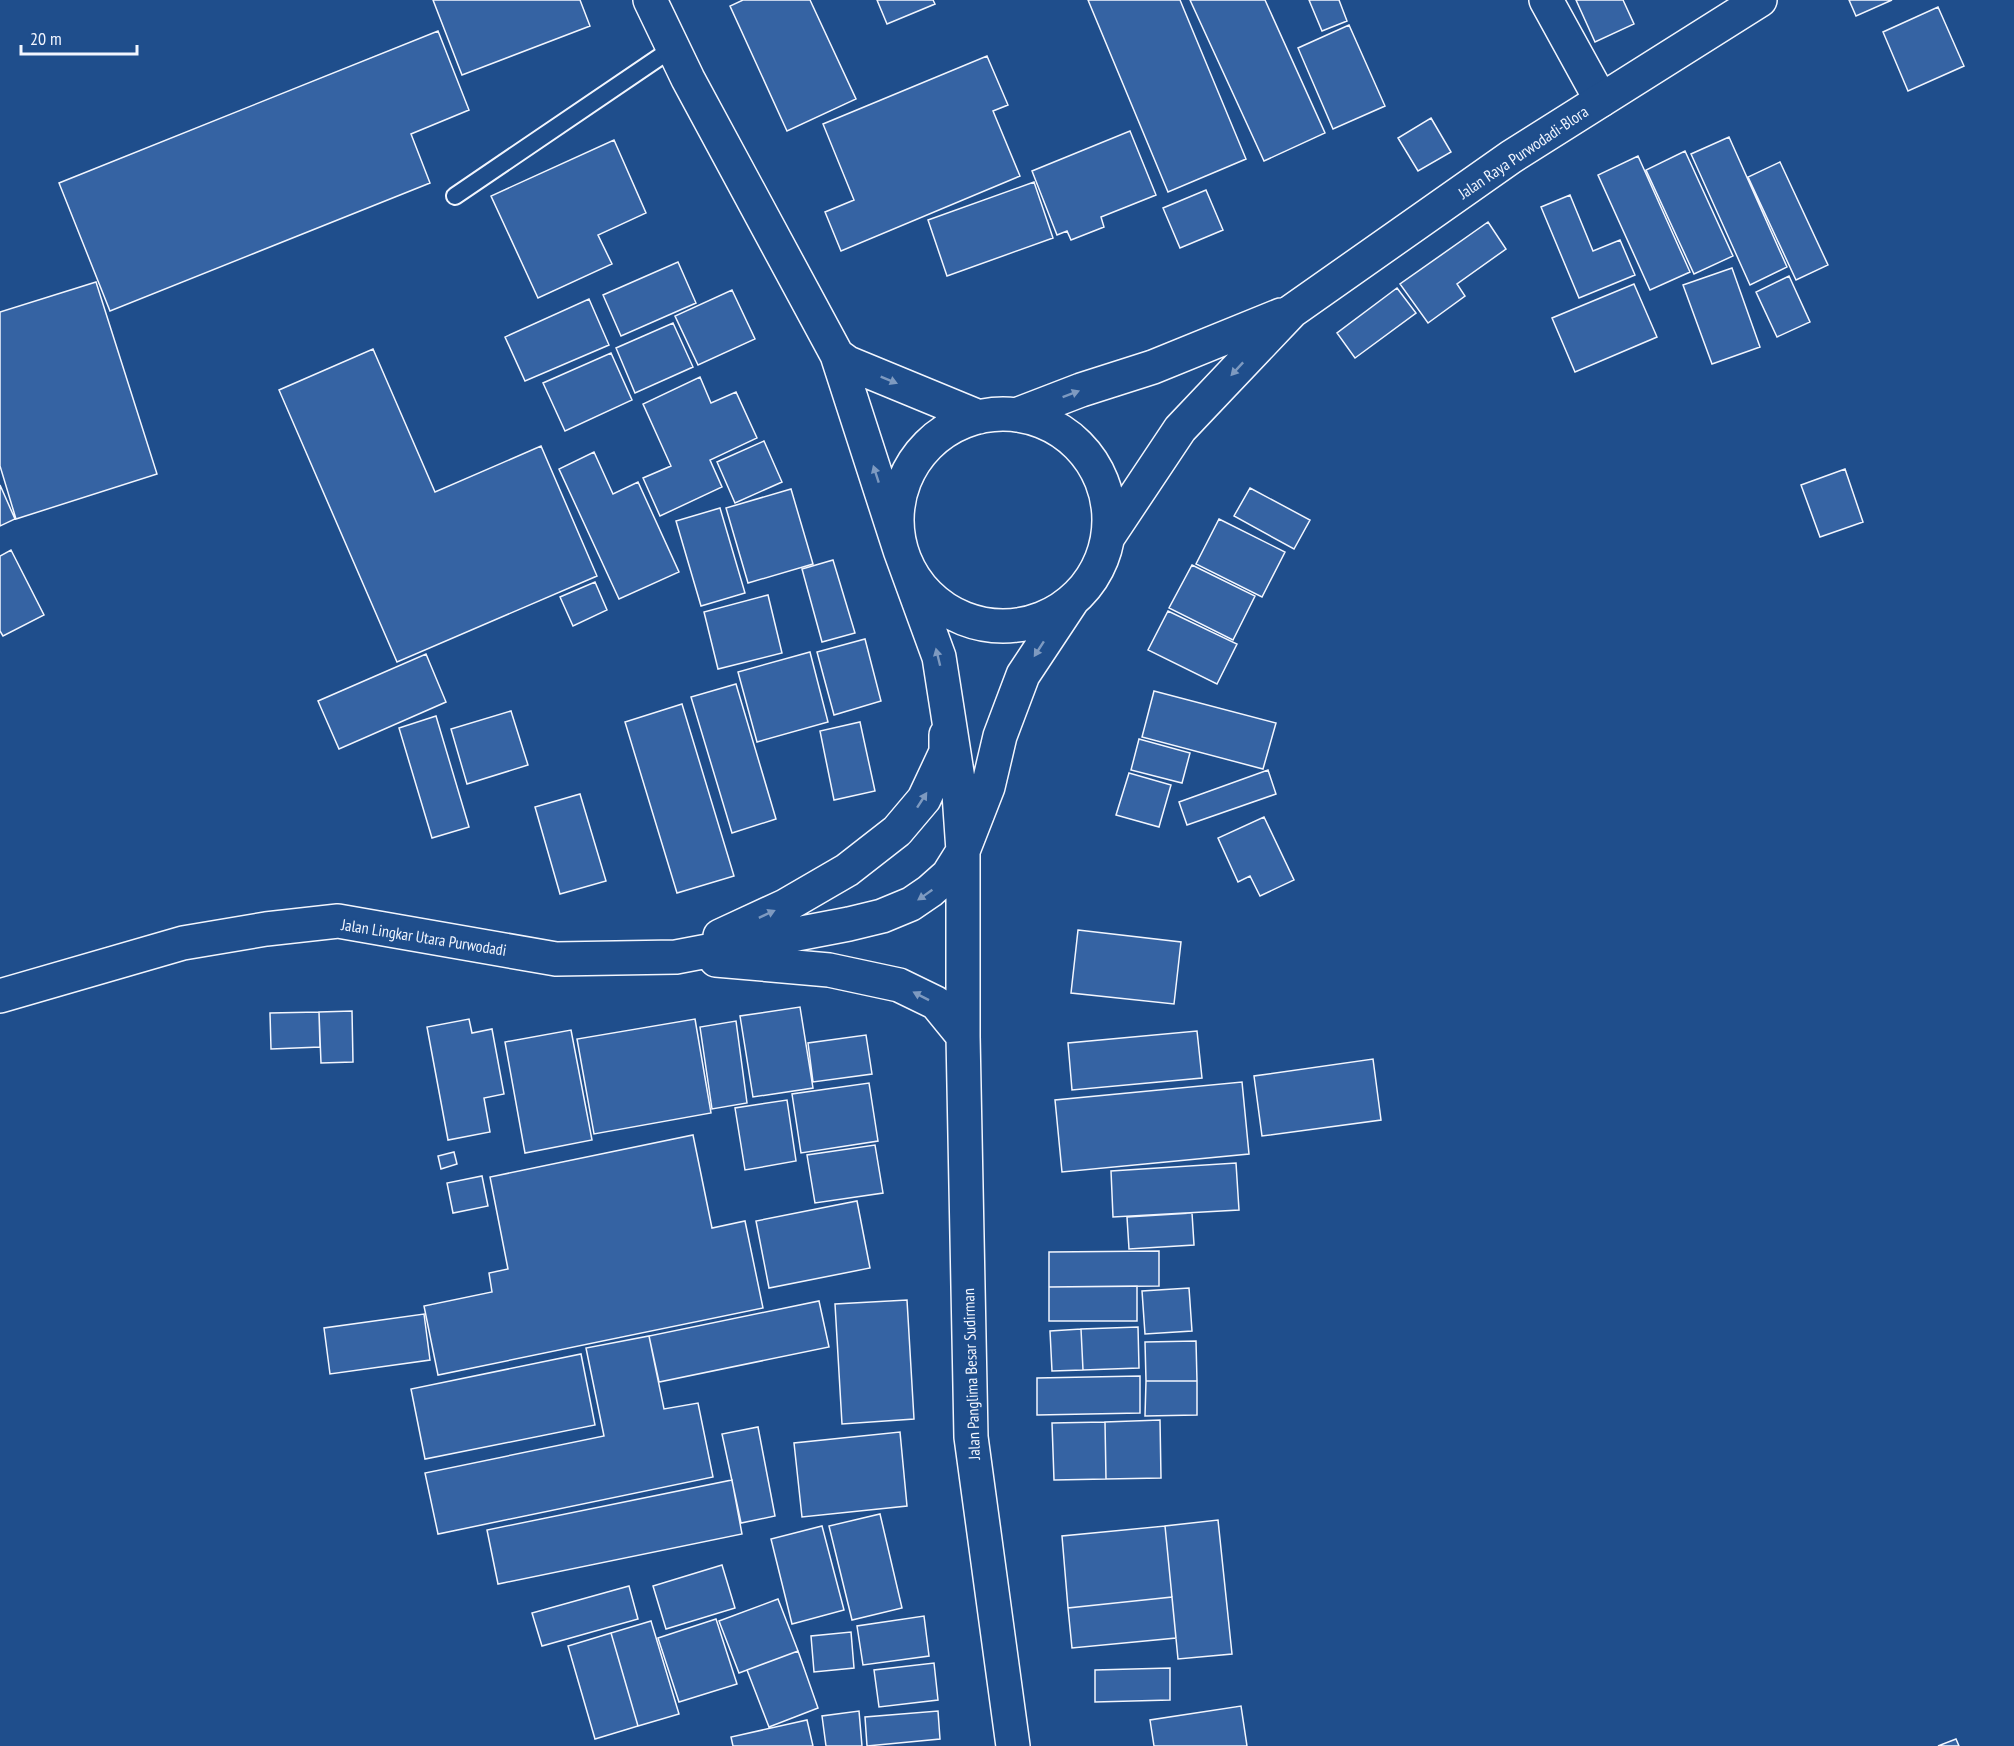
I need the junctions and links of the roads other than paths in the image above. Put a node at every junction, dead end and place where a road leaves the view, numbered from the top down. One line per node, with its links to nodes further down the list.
1 (650, 0): 4 (main road)
2 (1546, 0): 5 (main road)
3 (1760, 0): 5 (main road, Jalan Raya Purwodadi-Blora)
4 (674, 48): 6 (lane); 8 (main road)
5 (1601, 100): 7 (main road, Jalan Raya Purwodadi-Blora)
6 (454, 196)
7 (1292, 311): 9 (main road, Jalan Raya Purwodadi-Blora, one-way to 7); 11 (main road, Jalan Raya Purwodadi-Blora, one-way to 11)
8 (837, 355): 10 (main road, one-way to 10); 12 (main road, one-way to 8)
9 (1016, 415): 10 (main road); 11 (main road)
10 (979, 417): 12 (main road)
11 (1108, 537): 13 (main road)
12 (900, 550): 13 (main road); 14 (main road, one-way to 12)
13 (1072, 601): 15 (main road, one-way to 15)
14 (947, 715): 15 (main road, Jalan Panglima Besar Sudirman); 16 (main road, Jalan Lingkar Utara Purwodadi, one-way to 14)
15 (963, 851): 16 (main road, Jalan Lingkar Utara Purwodadi, one-way to 16); 18 (main road, Jalan Panglima Besar Sudirman)
16 (676, 957): 17 (main road, Jalan Lingkar Utara Purwodadi); 18 (main road, one-way to 16)
17 (0, 996)
18 (963, 1036): 19 (main road, Jalan Panglima Besar Sudirman)
19 (1013, 1746)

